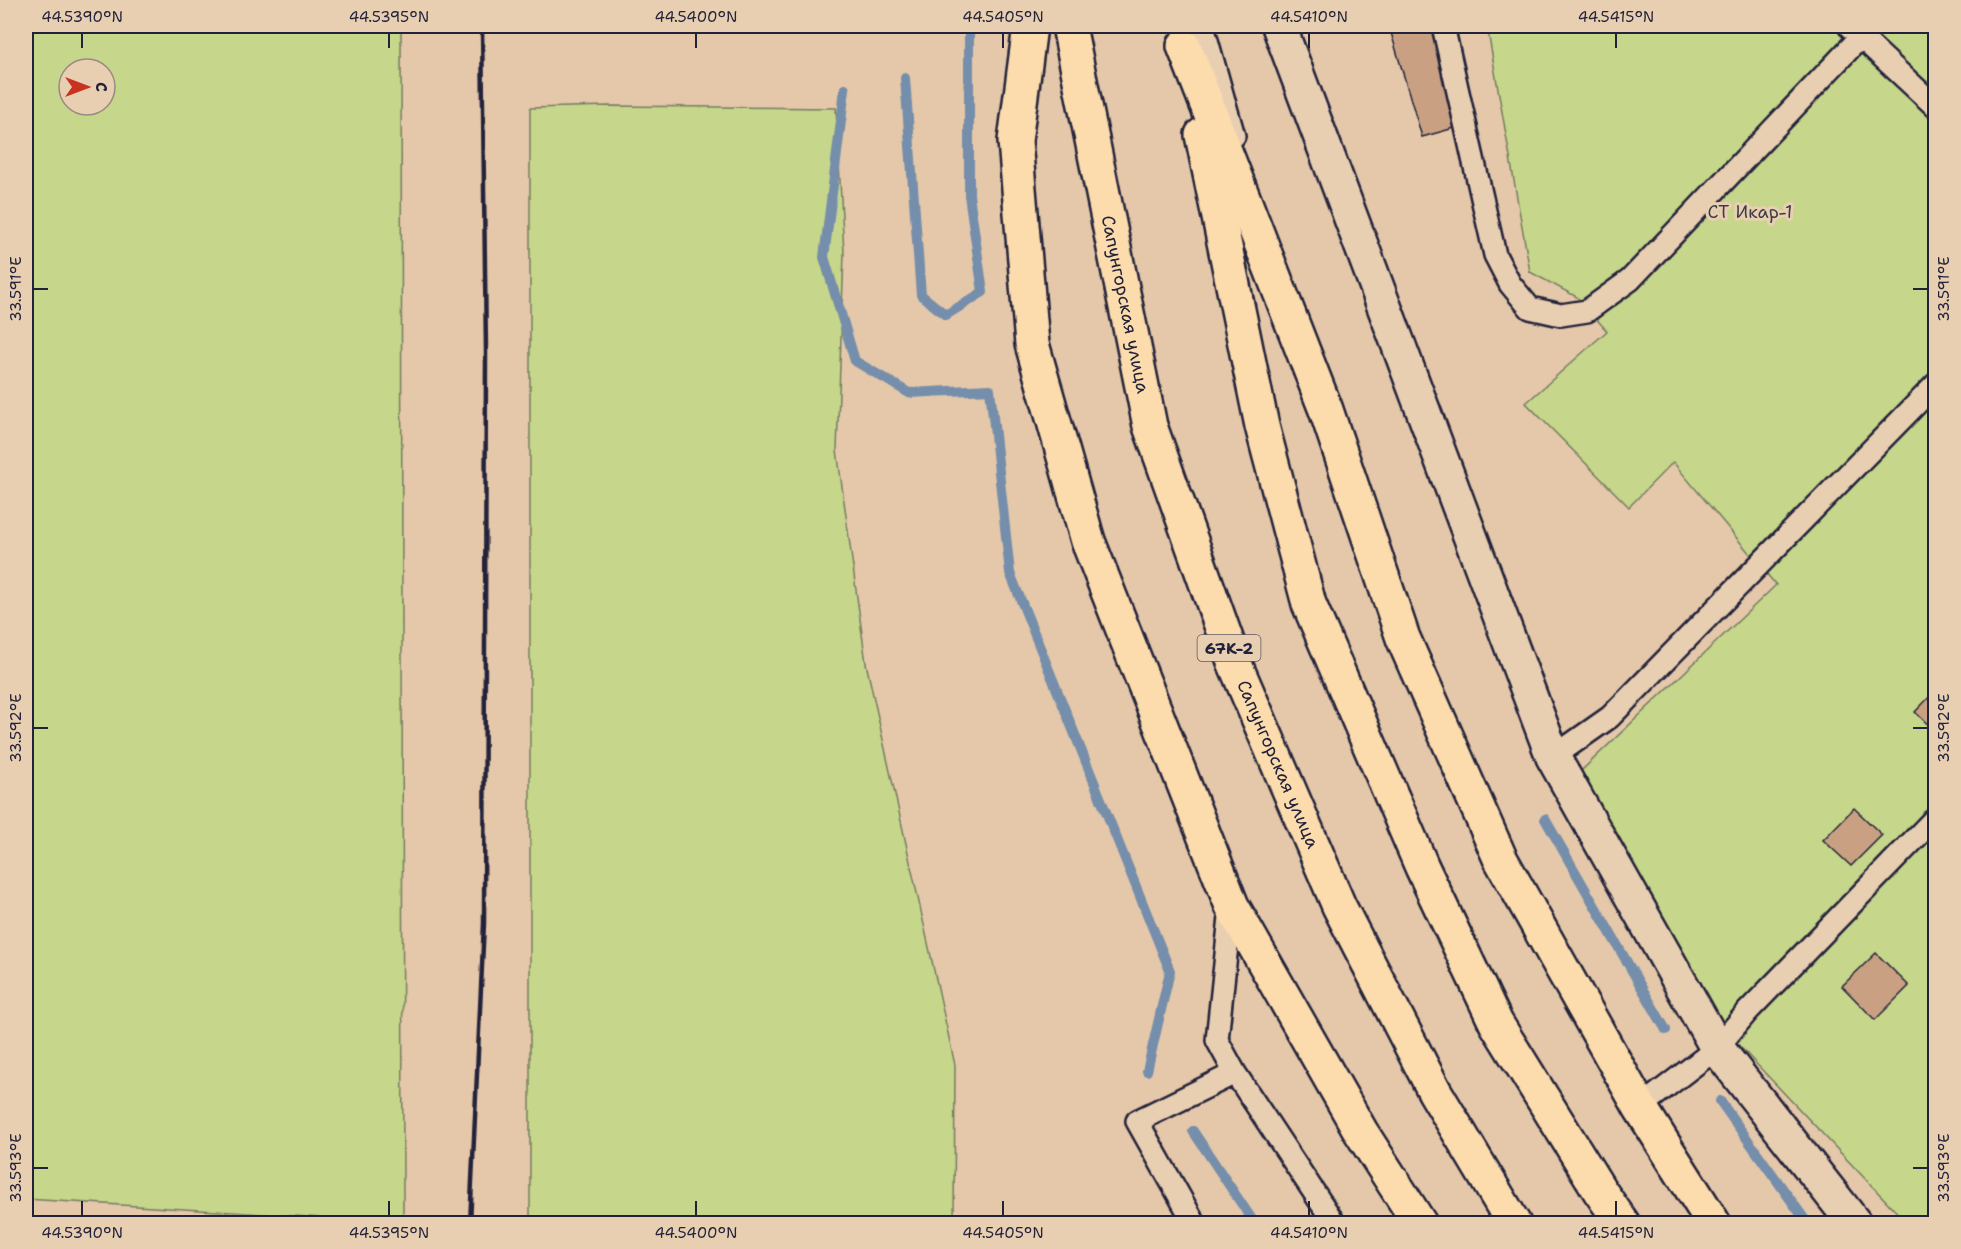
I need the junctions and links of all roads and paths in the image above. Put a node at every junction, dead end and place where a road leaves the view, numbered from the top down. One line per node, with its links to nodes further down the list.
1 (1030, 26): 11 (main road)
2 (1069, 26): 18 (main road, Сапунгорская улица / 67К-2)
3 (1279, 26): 9 (street)
4 (1443, 26): 5 (lane)
5 (1860, 29): 7 (lane)
6 (1189, 32): 14 (main road); 19 (main road)
7 (1935, 107)
8 (1935, 384): 9 (lane)
9 (1553, 757): 12 (street)
10 (1935, 817): 12 (lane)
11 (1232, 906): 13 (lane); 17 (main road)
12 (1716, 1048): 14 (lane); 21 (street)
13 (1235, 1073): 15 (lane); 16 (lane)
14 (1640, 1107): 20 (main road)
15 (1195, 1224)
16 (1335, 1224)
17 (1420, 1224)
18 (1514, 1224)
19 (1623, 1224)
20 (1714, 1224)
21 (1855, 1224)

